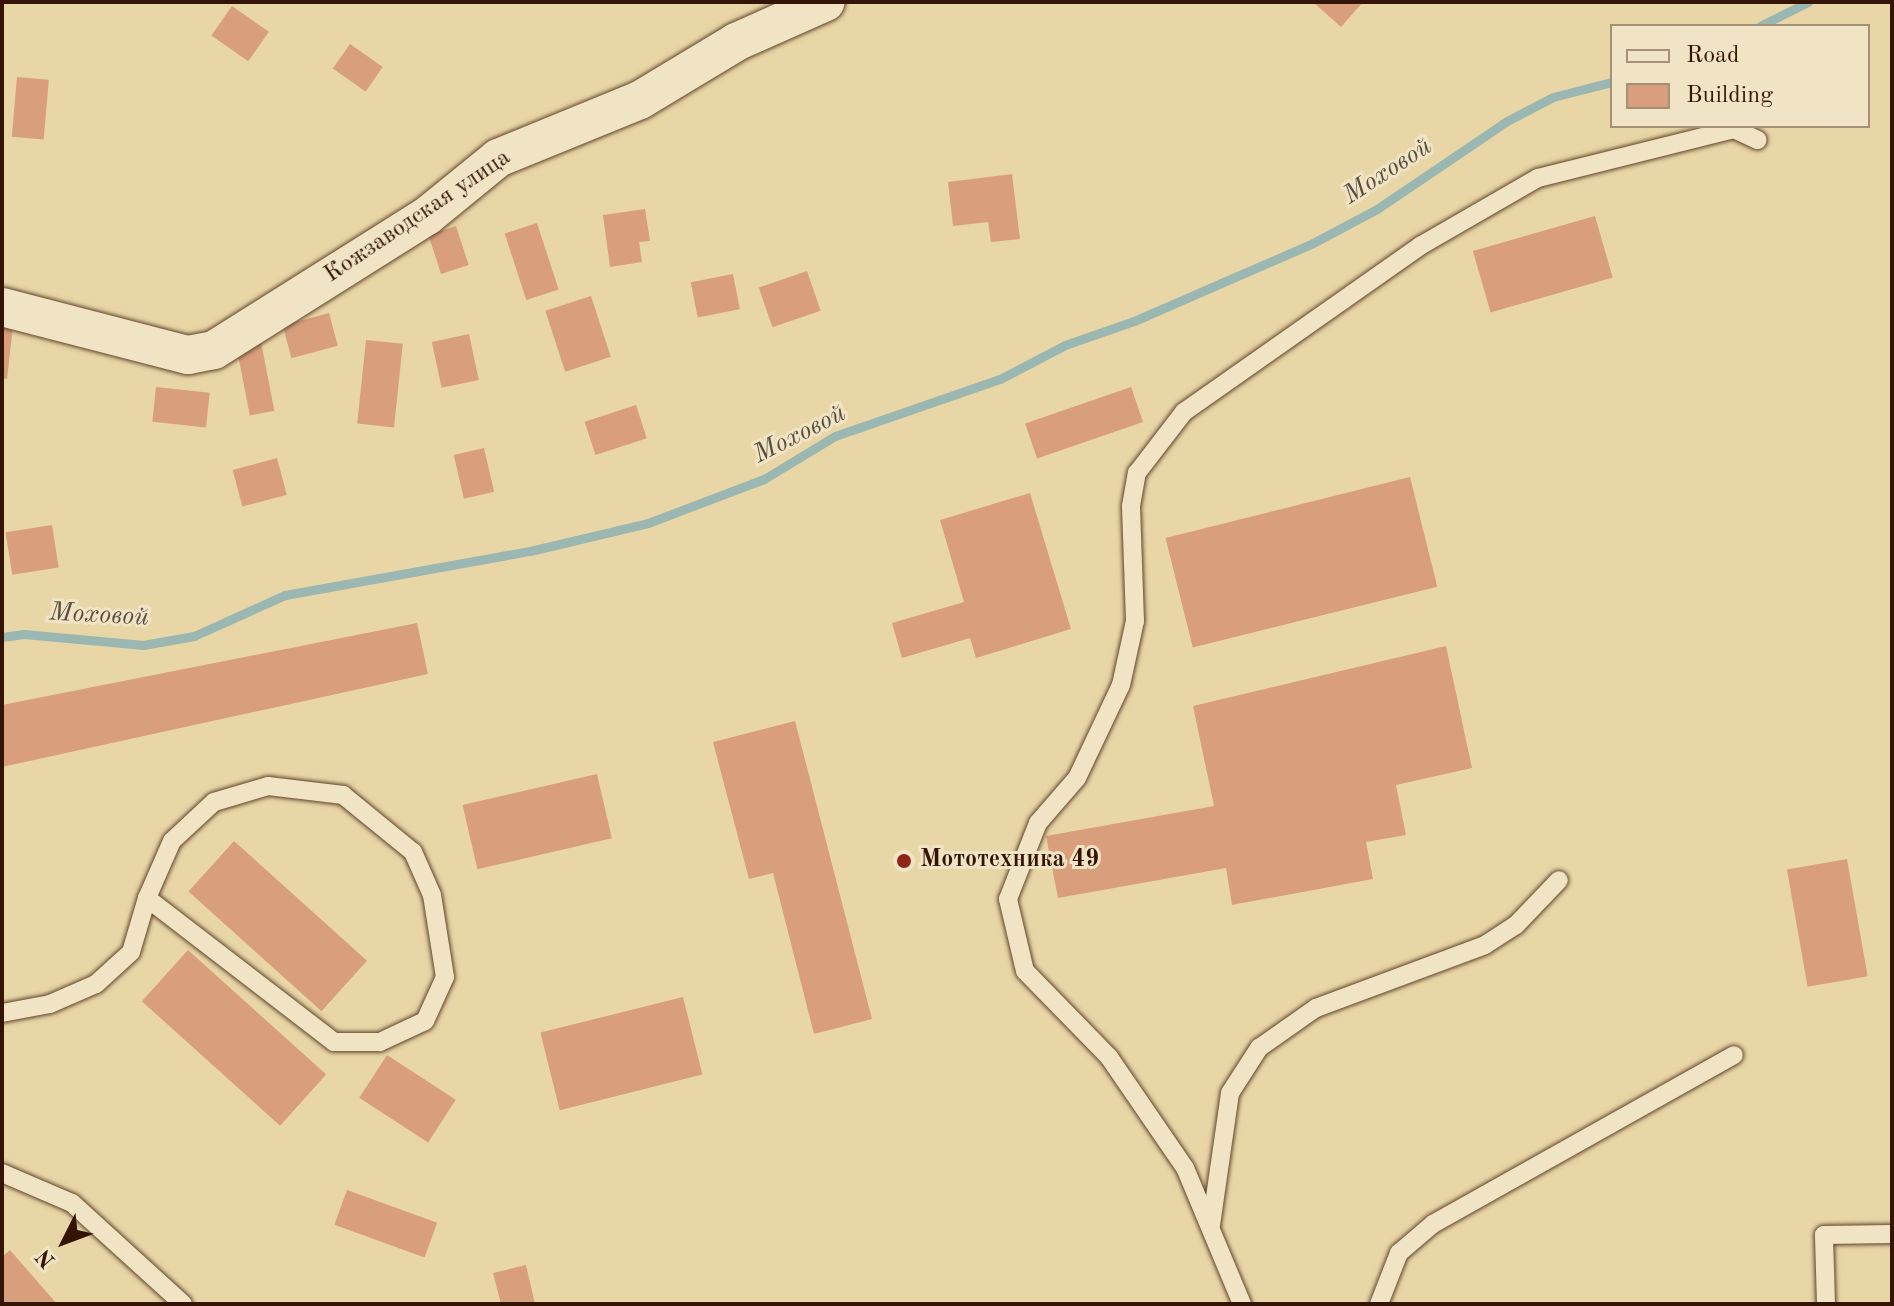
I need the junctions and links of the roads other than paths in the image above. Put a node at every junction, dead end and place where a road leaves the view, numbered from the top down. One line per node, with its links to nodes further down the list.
1 (826, 2): 3 (street, Кожзаводская улица)
2 (1758, 140): 9 (lane)
3 (2, 307)
4 (1559, 880): 9 (lane)
5 (147, 898): 5 (lane); 6 (lane)
6 (2, 1013)
7 (1734, 1055): 13 (lane)
8 (2, 1173): 11 (lane)
9 (1211, 1228): 12 (lane)
10 (1892, 1234): 14 (lane)
11 (183, 1304)
12 (1242, 1304)
13 (1379, 1304)
14 (1826, 1304)

